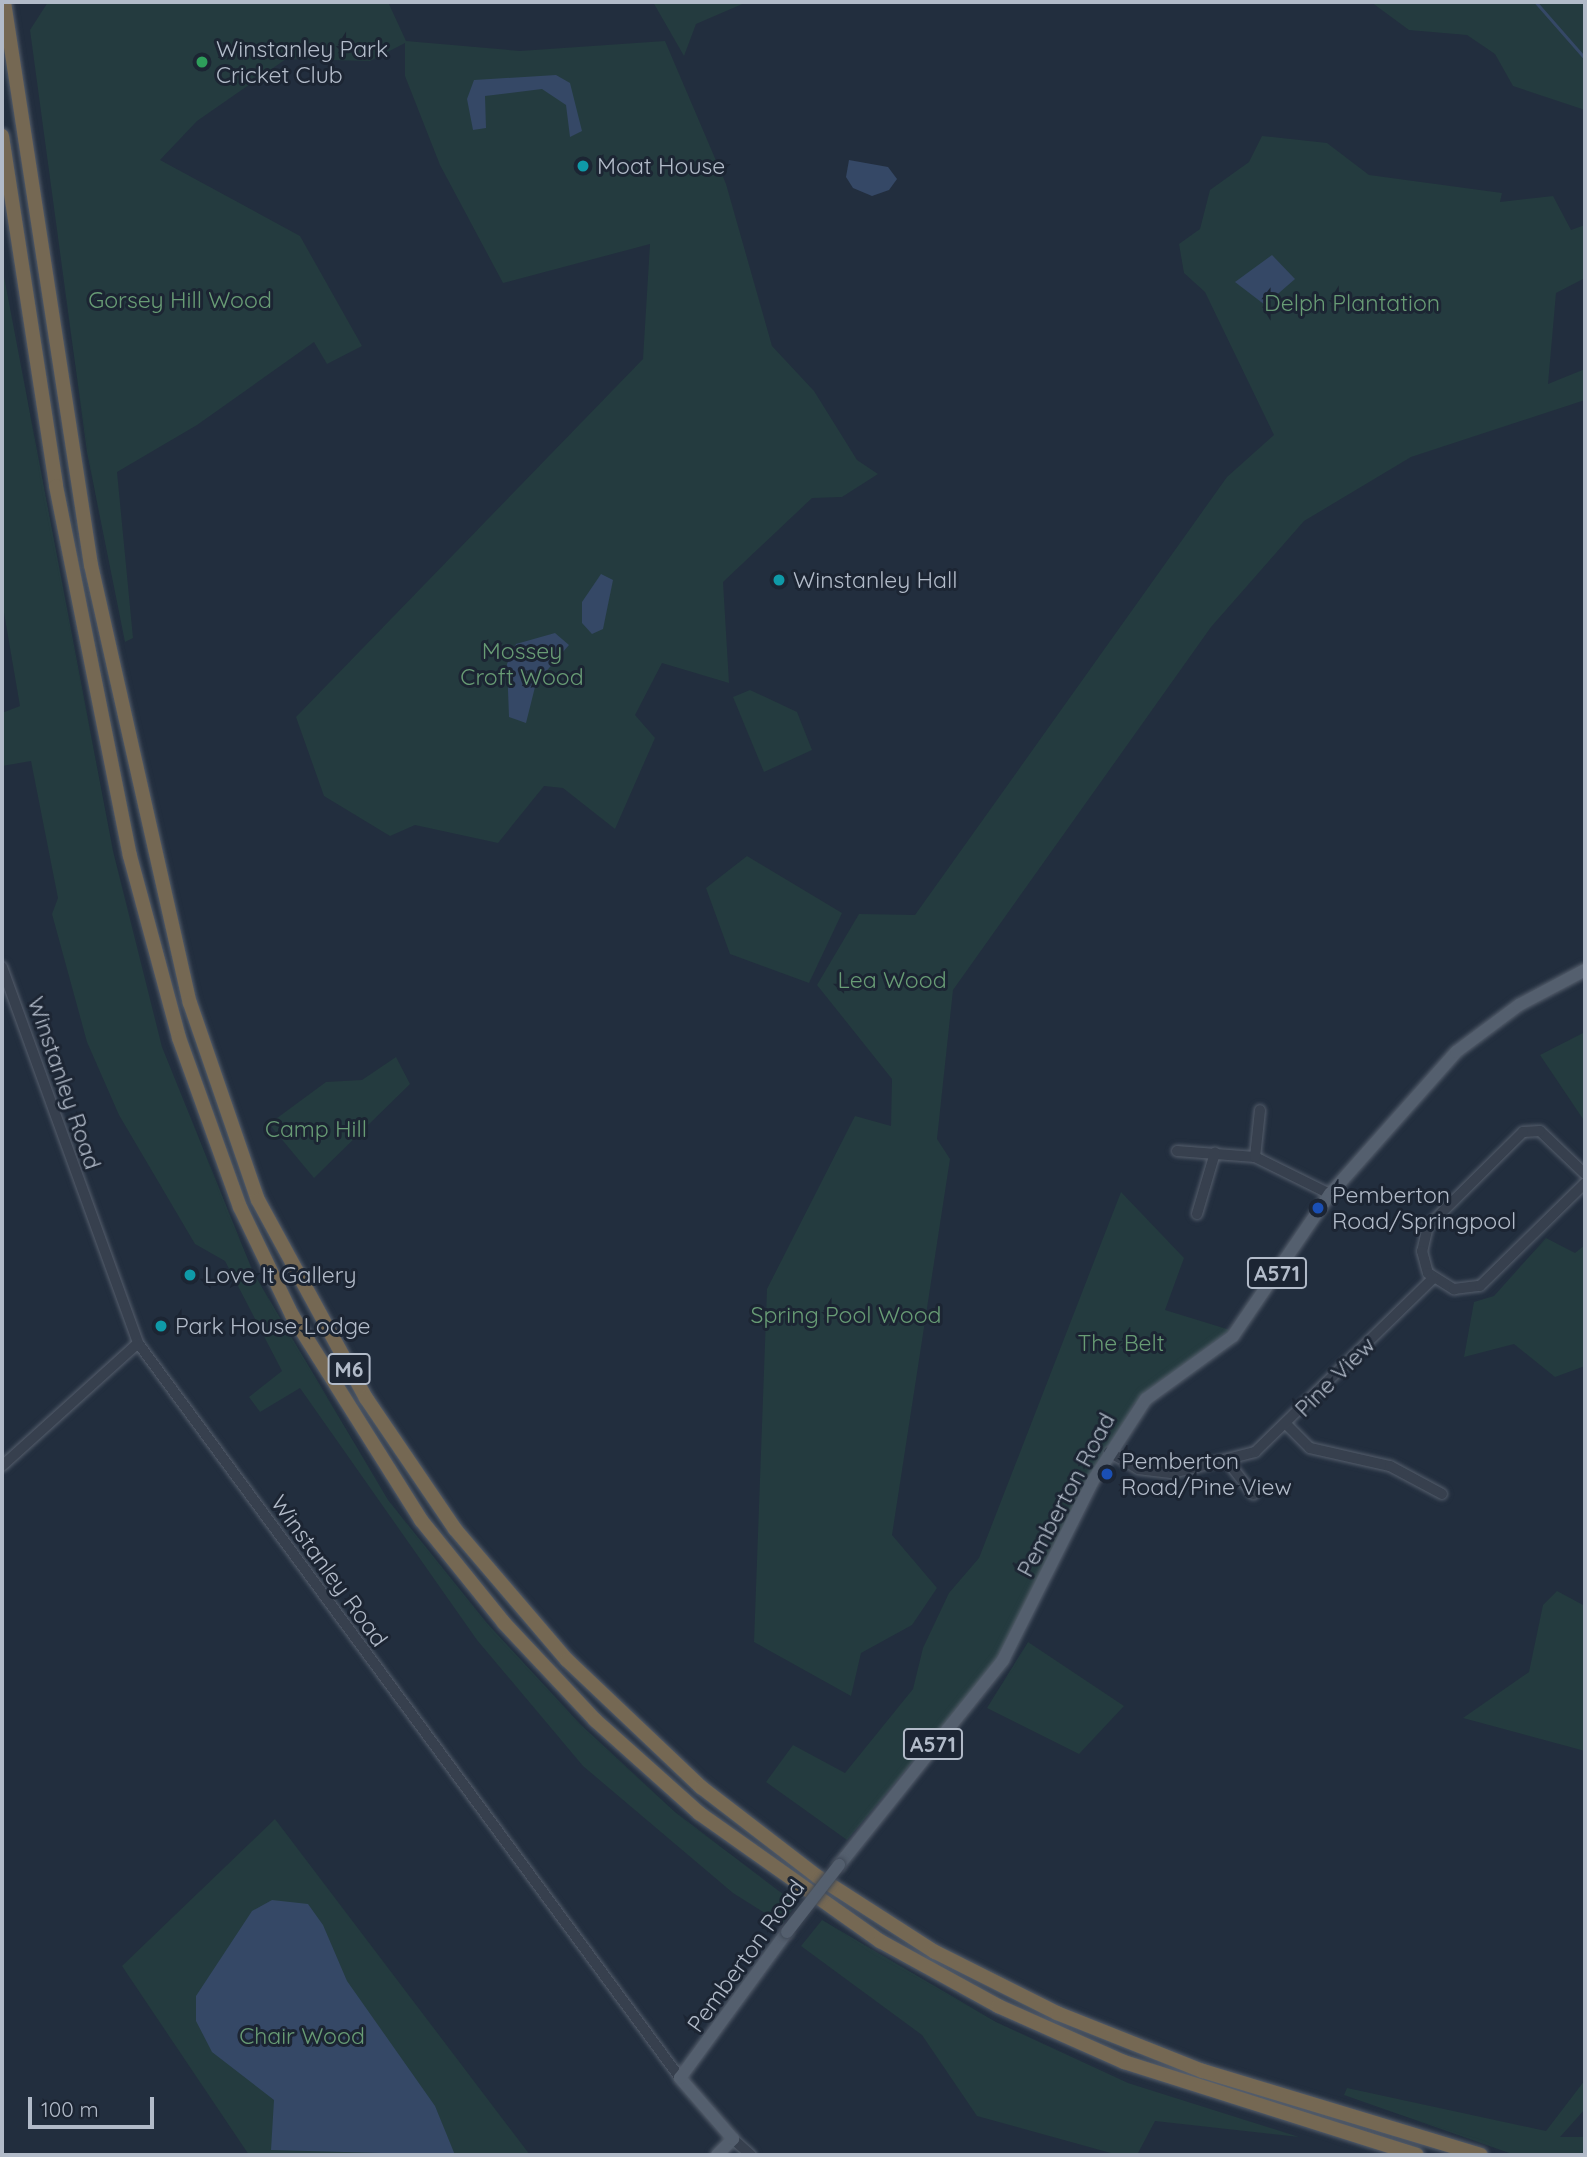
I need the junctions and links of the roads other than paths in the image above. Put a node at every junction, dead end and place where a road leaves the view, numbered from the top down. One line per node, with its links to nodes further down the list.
1 (4, 2): 26 (highway, M6)
2 (2, 135): 25 (highway, M6)
3 (2, 967): 14 (street, Winstanley Road)
4 (1585, 970): 11 (main road, Pemberton Road / A571)
5 (1260, 1110): 8 (street)
6 (1177, 1151): 7 (street)
7 (1216, 1153): 8 (street); 12 (street)
8 (1255, 1157): 11 (street)
9 (1585, 1174): 13 (street)
10 (1585, 1182): 13 (street)
11 (1330, 1195): 16 (main road, Pemberton Road / A571)
12 (1197, 1214)
13 (1432, 1279): 15 (street, Pine View)
14 (138, 1343): 18 (street); 21 (street, Winstanley Road)
15 (1288, 1426): 17 (street, Pine View); 20 (street)
16 (1109, 1452): 17 (street, Pine View); 21 (main road, Pemberton Road / A571, bridge)
17 (1228, 1462): 19 (street)
18 (2, 1466)
19 (1254, 1494)
20 (1442, 1494)
21 (680, 2078): 22 (main road, Winstanley Road)
22 (733, 2139): 23 (main road); 24 (street)
23 (717, 2155)
24 (751, 2155)
25 (1417, 2155)
26 (1481, 2155)

